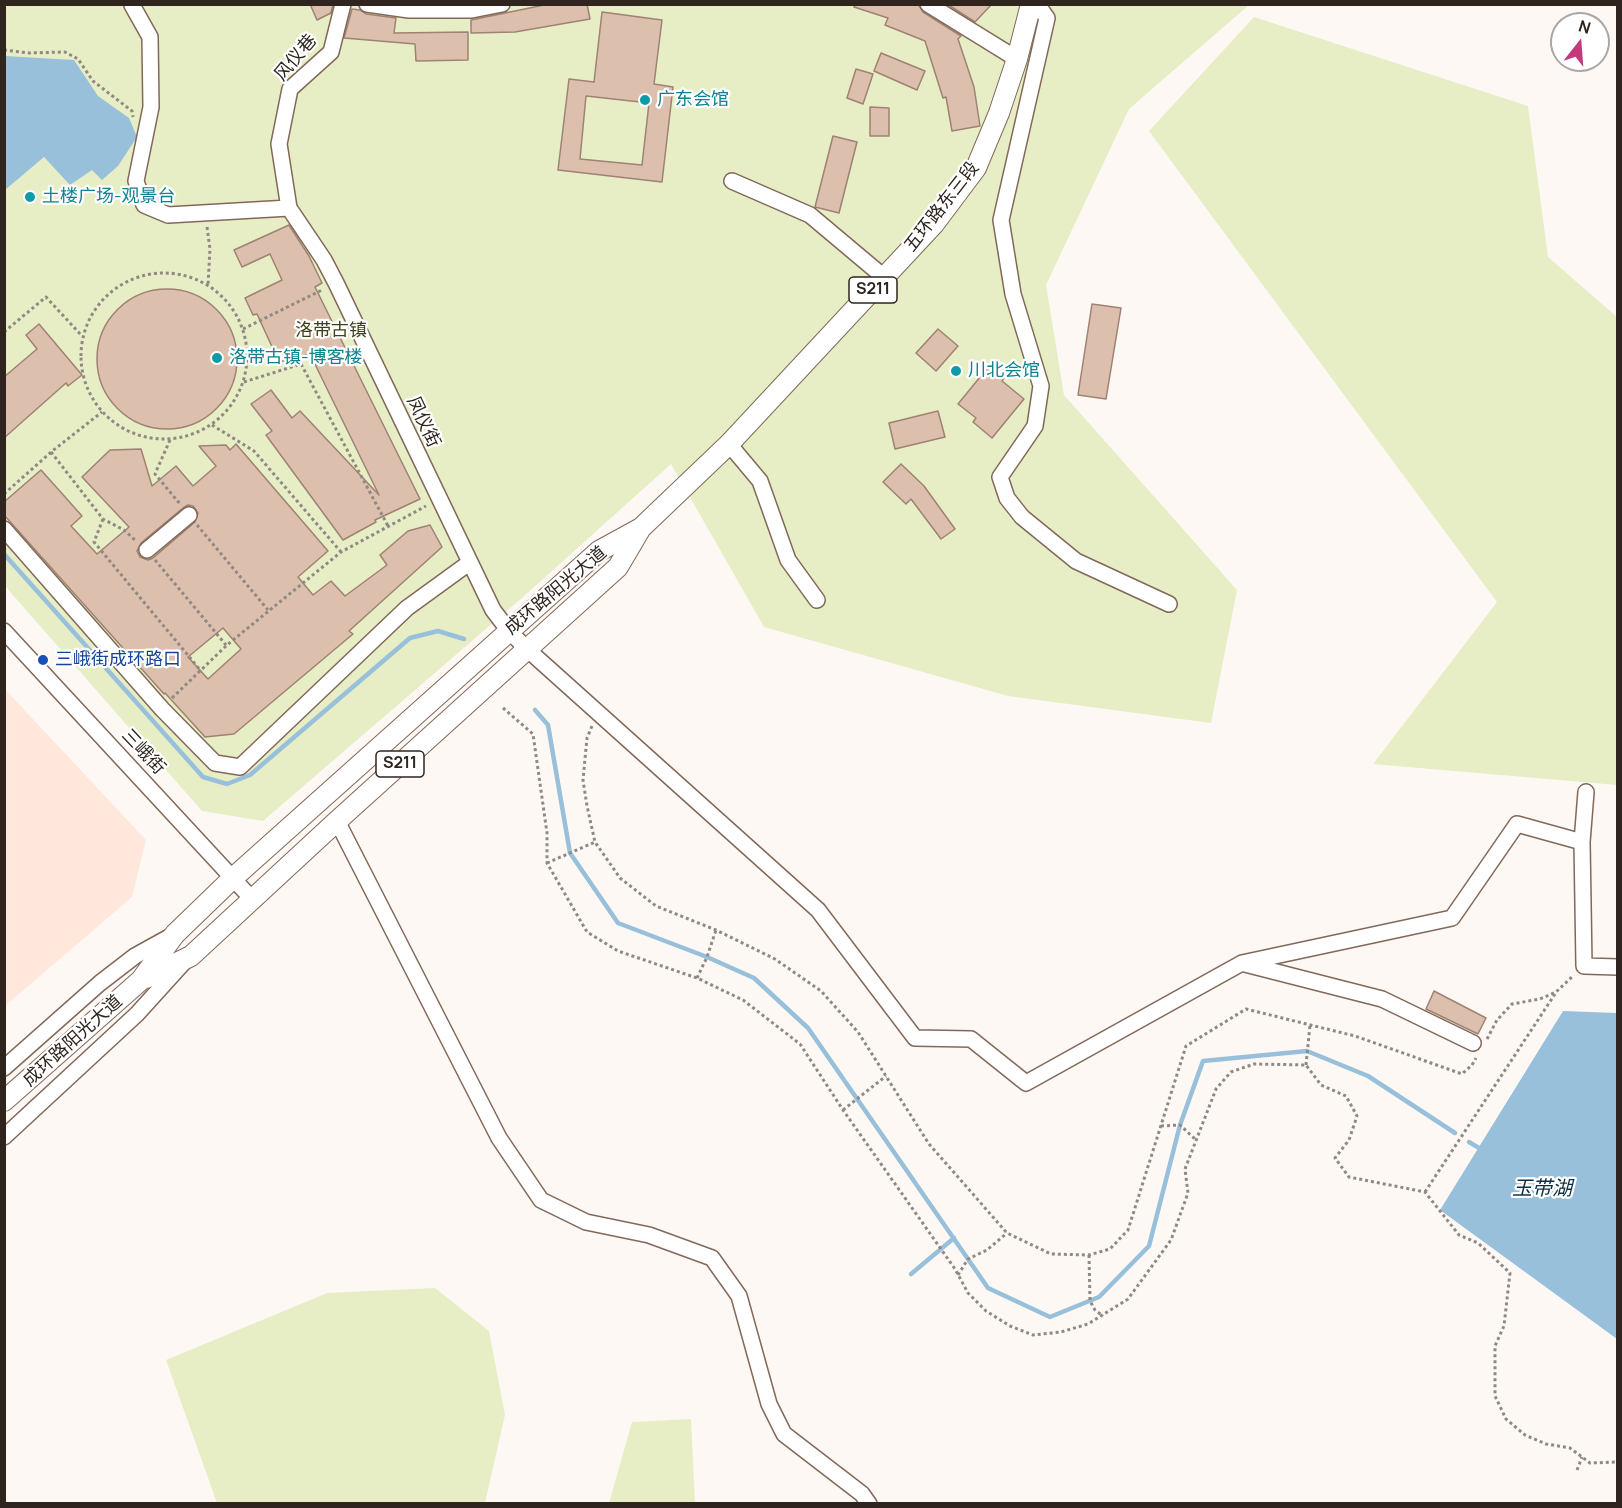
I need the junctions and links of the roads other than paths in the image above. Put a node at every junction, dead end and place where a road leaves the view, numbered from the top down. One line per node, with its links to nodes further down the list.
1 (343, 4): 10 (street, 风仪巷)
2 (368, 4): 3 (street)
3 (502, 4)
4 (928, 4): 8 (street)
5 (1031, 4): 8 (main road, 五环路东三段 / S211)
6 (1037, 4): 19 (street)
7 (132, 5): 10 (street)
8 (1017, 59): 11 (main road, 五环路东三段 / S211)
9 (732, 181): 11 (street)
10 (289, 208): 17 (street, 凤仪街)
11 (885, 278): 12 (main road, 五环路东三段 / S211)
12 (729, 444): 14 (main road, 五环路东三段 / S211); 18 (street)
13 (189, 514): 16 (street)
14 (642, 528): 21 (main road, 成环路阳光大道 / S211); 22 (main road, 成环路阳光大道 / S211)
15 (4, 529): 17 (street)
16 (147, 550)
17 (469, 563): 21 (street, 凤仪街)
18 (817, 600)
19 (1169, 604)
20 (4, 631): 26 (street, 三峨街)
21 (508, 631): 22 (street, 凤仪街); 26 (main road, 成环路阳光大道 / S211)
22 (527, 649): 24 (main road, 成环路阳光大道 / S211); 30 (street, 凤仪街)
23 (1586, 792): 25 (street)
24 (337, 820): 27 (main road, 成环路阳光大道 / S211); 37 (street)
25 (1582, 842): 30 (street); 31 (street)
26 (232, 878): 27 (street, 三峨街); 28 (main road, 成环路阳光大道 / S211)
27 (252, 899): 29 (main road, 成环路阳光大道 / S211)
28 (175, 934): 32 (main road, 成环路阳光大道 / S211); 34 (street)
29 (190, 956): 32 (main road, 成环路阳光大道 / S211); 36 (street)
30 (1242, 963): 33 (street)
31 (1617, 967)
32 (141, 980): 35 (main road, 成环路阳光大道 / S211)
33 (1478, 1049)
34 (4, 1068)
35 (4, 1101)
36 (4, 1137)
37 (869, 1503)

